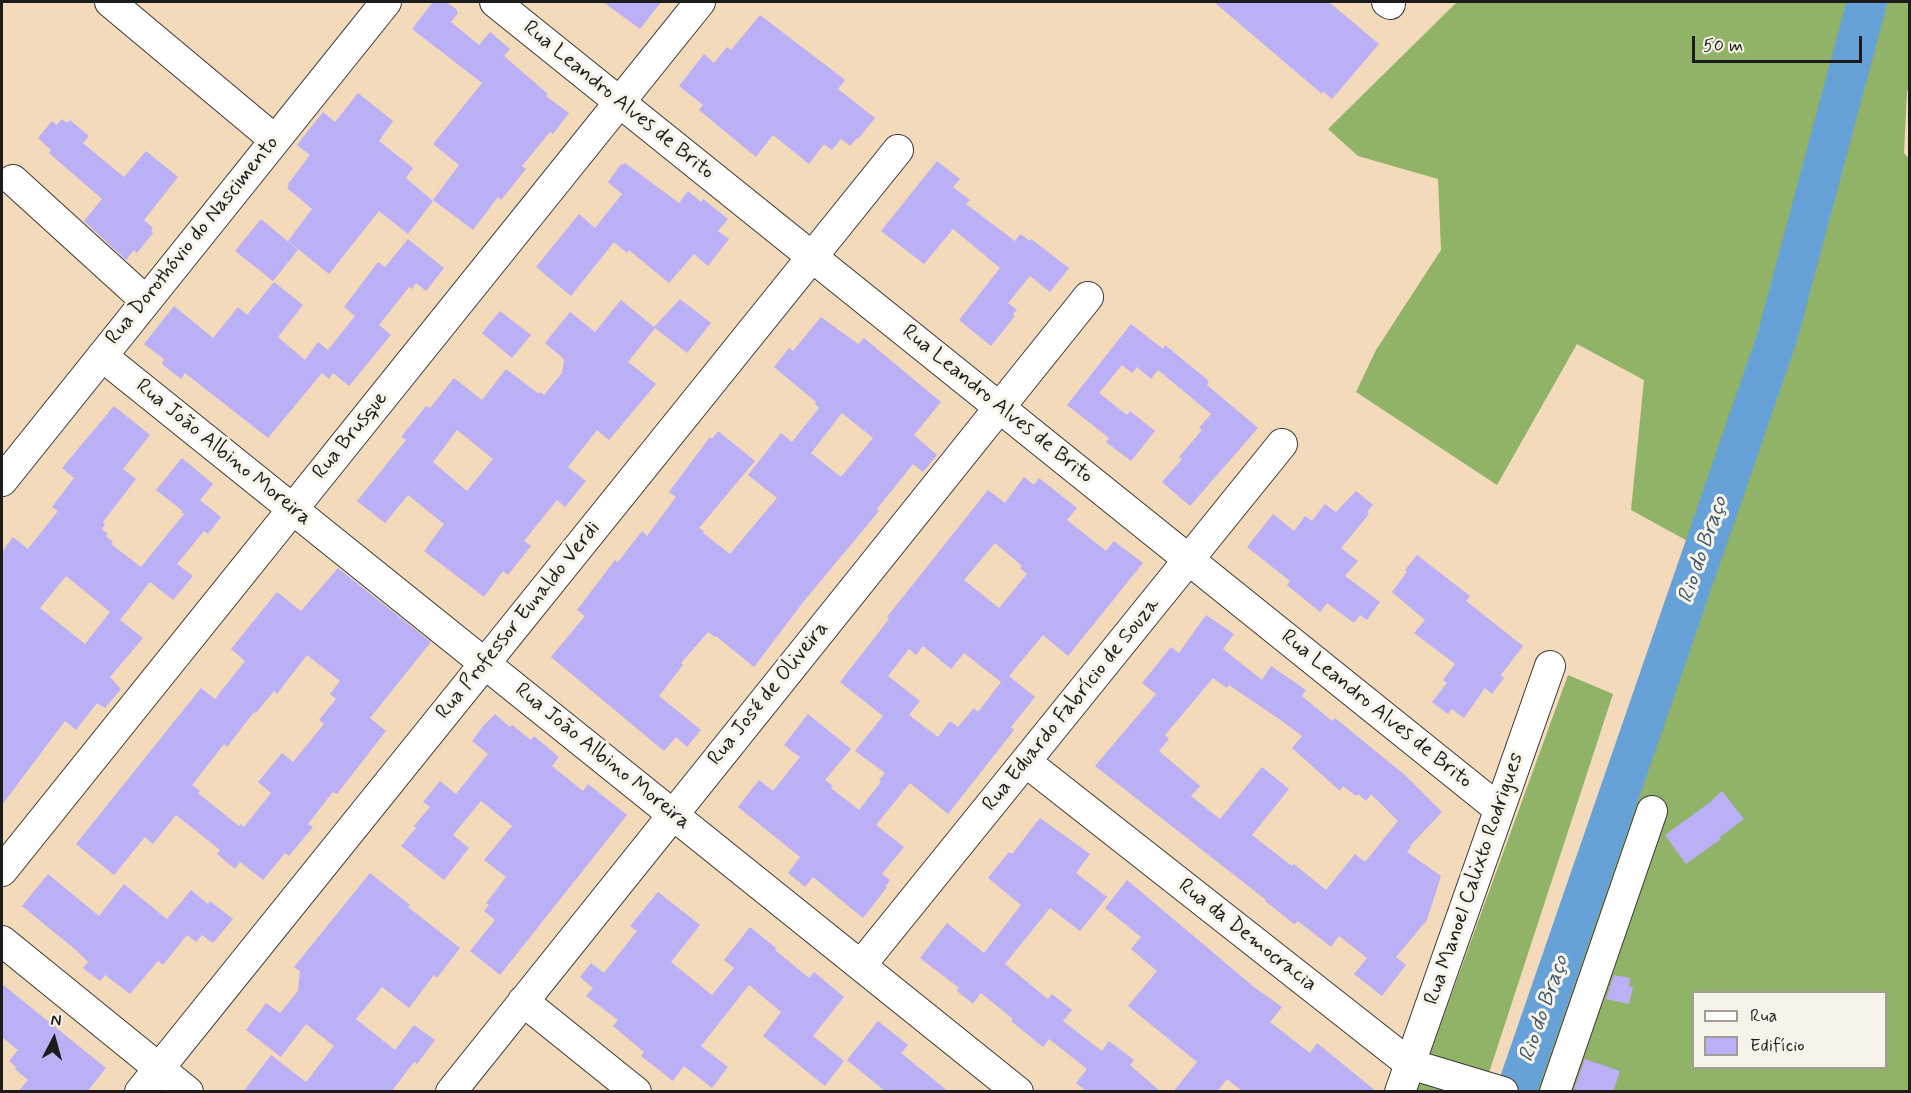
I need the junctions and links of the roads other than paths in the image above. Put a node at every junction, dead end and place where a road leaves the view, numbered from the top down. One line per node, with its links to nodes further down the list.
1 (110, 2): 6 (street)
2 (386, 2): 6 (street, Rua Dorothóvio do Nascimento)
3 (495, 2): 5 (street, Rua Leandro Alves de Brito)
4 (700, 2): 5 (street, Rua Brusque)
5 (619, 101): 9 (street, Rua Leandro Alves de Brito); 16 (street, Rua Brusque)
6 (275, 140): 11 (street, Rua Dorothóvio do Nascimento)
7 (898, 150): 9 (street, Rua Professor Eunaldo Verdi)
8 (12, 180): 11 (street)
9 (813, 257): 13 (street, Rua Leandro Alves de Brito); 18 (street, Rua Professor Eunaldo Verdi)
10 (1088, 297): 13 (street, Rua José de Oliveira)
11 (146, 301): 12 (street, Rua Dorothóvio do Nascimento)
12 (102, 356): 15 (street, Rua Dorothóvio do Nascimento); 16 (street, Rua João Albino Moreira)
13 (1000, 407): 17 (street, Rua Leandro Alves de Brito); 23 (street, Rua José de Oliveira)
14 (1282, 444): 17 (street, Rua Eduardo Fabrício de Souza)
15 (2, 481)
16 (292, 509): 18 (street, Rua João Albino Moreira); 24 (street, Rua Brusque)
17 (1189, 559): 20 (street, Rua Eduardo Fabrício de Souza); 21 (street, Rua Leandro Alves de Brito)
18 (485, 663): 23 (street, Rua João Albino Moreira); 29 (street, Rua Professor Eunaldo Verdi)
19 (1550, 666): 21 (street, Rua Manoel Calixto Rodrigues)
20 (1026, 762): 26 (street, Rua Eduardo Fabrício de Souza); 28 (street, Rua da Democracia)
21 (1499, 809): 28 (street, Rua Manoel Calixto Rodrigues)
22 (1652, 811): 37 (street)
23 (673, 814): 26 (street, Rua João Albino Moreira); 27 (street, Rua José de Oliveira)
24 (2, 872)
25 (2, 941): 29 (street)
26 (861, 966): 35 (street, Rua João Albino Moreira)
27 (524, 1001): 33 (street, Rua José de Oliveira); 34 (street)
28 (1410, 1064): 30 (street, Rua da Democracia); 36 (street, Rua Manoel Calixto Rodrigues)
29 (159, 1068): 31 (street, Rua Professor Eunaldo Verdi); 32 (street)
30 (1492, 1089)
31 (140, 1092)
32 (188, 1092)
33 (451, 1092)
34 (636, 1092)
35 (1018, 1092)
36 (1400, 1092)
37 (1556, 1092)

